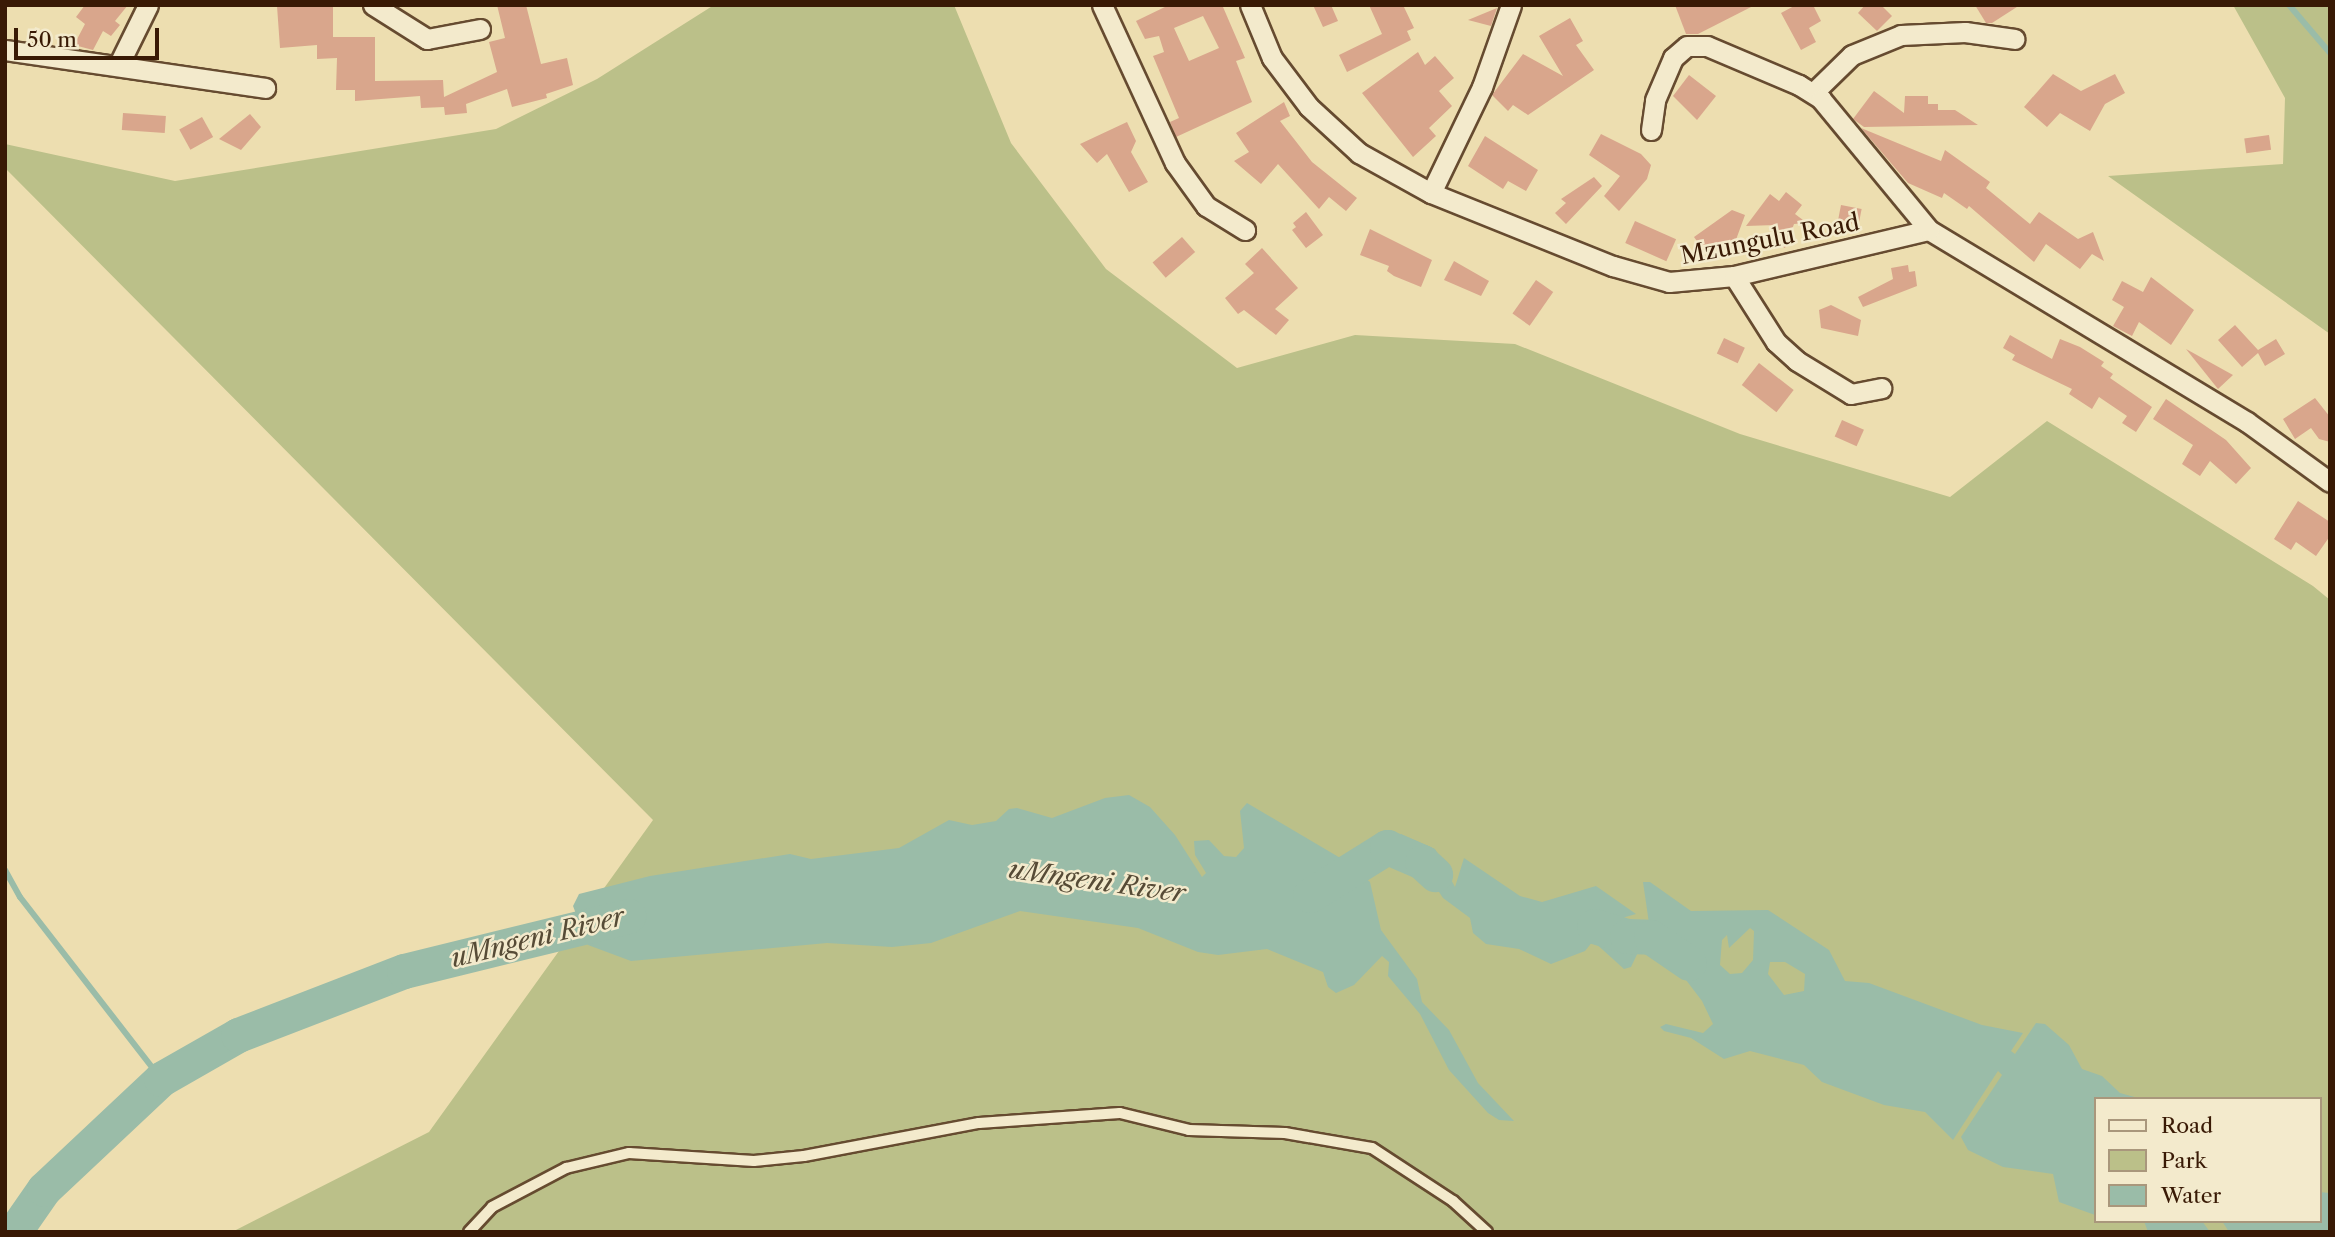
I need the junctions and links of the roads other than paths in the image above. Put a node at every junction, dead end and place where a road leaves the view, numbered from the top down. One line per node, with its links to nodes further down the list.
1 (148, 5): 9 (street)
2 (373, 5): 6 (street)
3 (1102, 5): 14 (street)
4 (1250, 5): 13 (street, Mzungulu Road)
5 (1511, 5): 13 (street)
6 (480, 29)
7 (2015, 39): 11 (street)
8 (5, 50): 9 (street)
9 (118, 66): 10 (street)
10 (265, 88)
11 (1813, 93): 12 (street); 15 (street)
12 (1651, 130)
13 (1431, 193): 16 (street, Mzungulu Road)
14 (1245, 230)
15 (1929, 230): 16 (street, Mzungulu Road); 18 (street)
16 (1734, 276): 17 (street)
17 (1881, 388)
18 (2330, 482)
19 (469, 1232): 20 (lane)
20 (1487, 1232)

